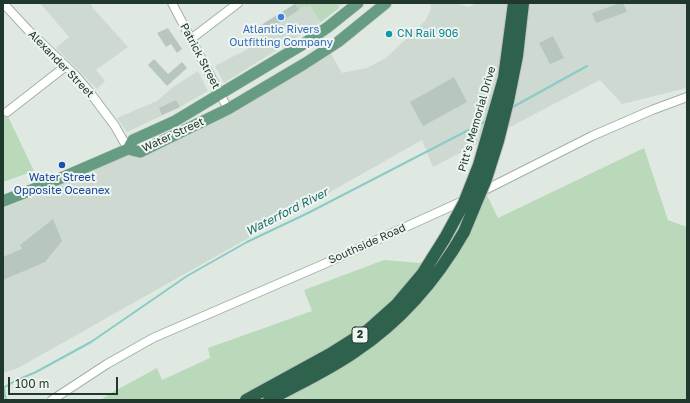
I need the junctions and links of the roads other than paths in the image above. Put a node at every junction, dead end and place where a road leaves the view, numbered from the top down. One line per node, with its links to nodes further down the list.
1 (3, 3): 9 (street, Alexander Street)
2 (172, 3): 8 (street, Patrick Street)
3 (238, 3): 8 (street)
4 (358, 3): 10 (main road, Water Street)
5 (386, 3): 12 (main road, Water Street)
6 (514, 3): 17 (highway, Pitt's Memorial Drive / 2, bridge)
7 (523, 3): 18 (highway, Pitt's Memorial Drive / 2, bridge)
8 (191, 39): 10 (street, Patrick Street)
9 (66, 66): 13 (street); 14 (street, Alexander Street)
10 (220, 93): 12 (street, Patrick Street); 14 (main road, Water Street)
11 (687, 96): 16 (street, Southside Road)
12 (228, 109): 14 (main road, Water Street)
13 (7, 112)
14 (128, 149): 15 (main road)
15 (3, 201)
16 (52, 400)
17 (246, 400)
18 (269, 400)

